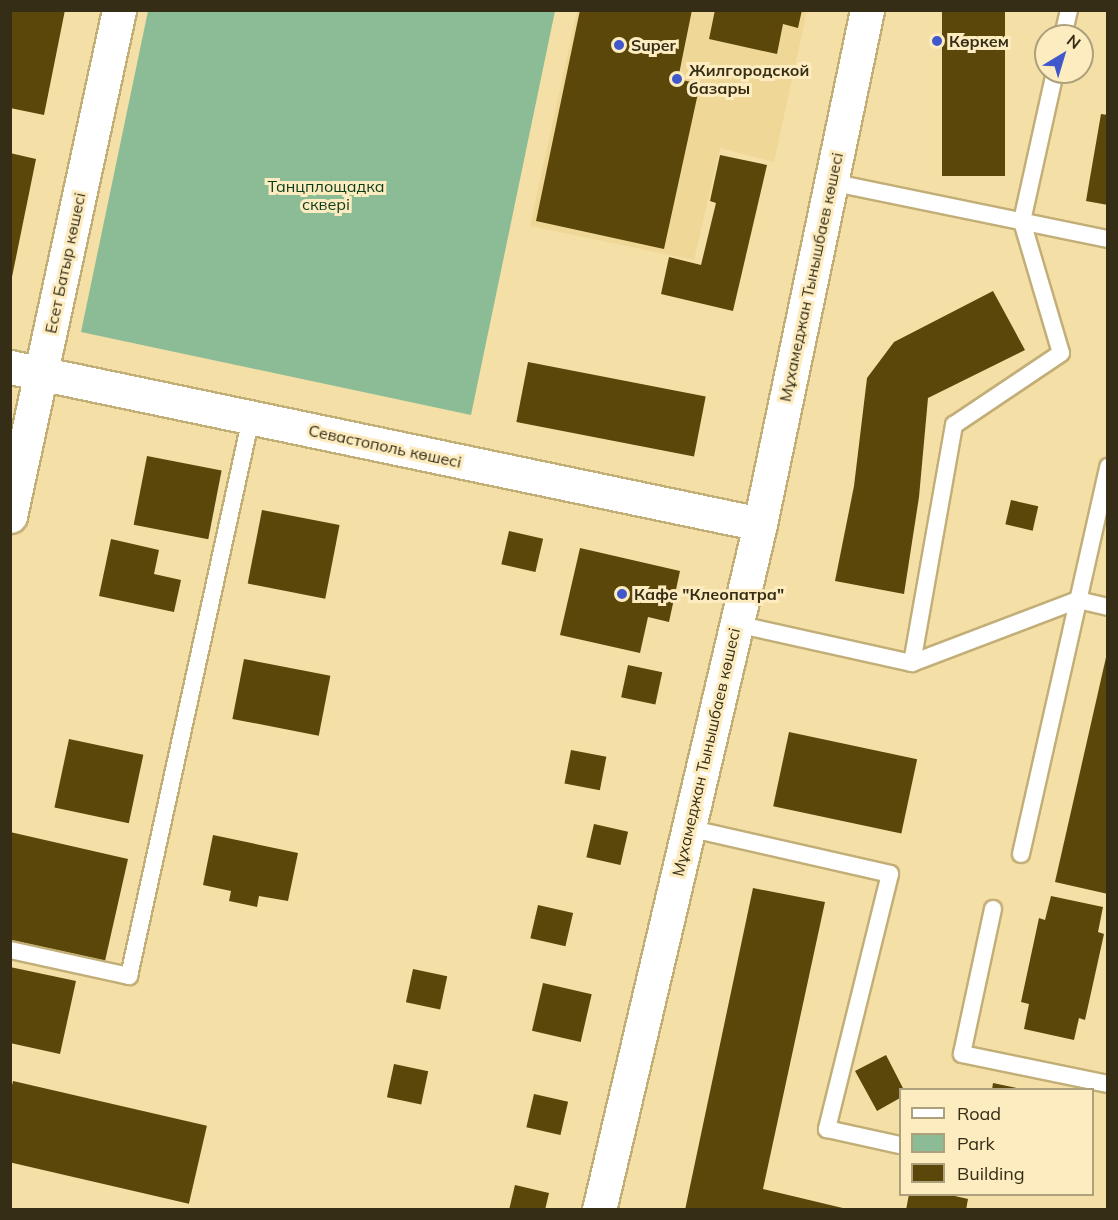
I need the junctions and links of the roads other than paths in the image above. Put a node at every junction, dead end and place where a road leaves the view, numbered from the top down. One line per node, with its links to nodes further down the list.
1 (119, 10): 8 (street, Есет Батыр көшесі)
2 (867, 10): 4 (street, Мұхамеджан Тынышбаев көшесі)
3 (1052, 84): 5 (lane)
4 (830, 182): 5 (lane); 12 (street, Мұхамеджан Тынышбаев көшесі)
5 (1022, 221): 6 (lane); 16 (lane)
6 (1107, 239)
7 (10, 366): 8 (street, Севастополь көшесі)
8 (42, 374): 9 (street, Севастополь көшесі); 11 (street, Есет Батыр көшесі)
9 (251, 418): 12 (street, Севастополь көшесі); 20 (lane)
10 (1107, 467): 13 (lane)
11 (10, 516)
12 (760, 524): 15 (street, Мұхамеджан Тынышбаев көшесі)
13 (1078, 600): 14 (lane); 16 (lane); 18 (lane)
14 (1107, 607)
15 (736, 624): 16 (lane); 17 (street, Мұхамеджан Тынышбаев көшесі)
16 (912, 663)
17 (688, 828): 22 (lane); 23 (street, Мұхамеджан Тынышбаев көшесі)
18 (1021, 854)
19 (993, 909): 21 (lane)
20 (10, 950)
21 (1107, 1084)
22 (899, 1145)
23 (599, 1209)

